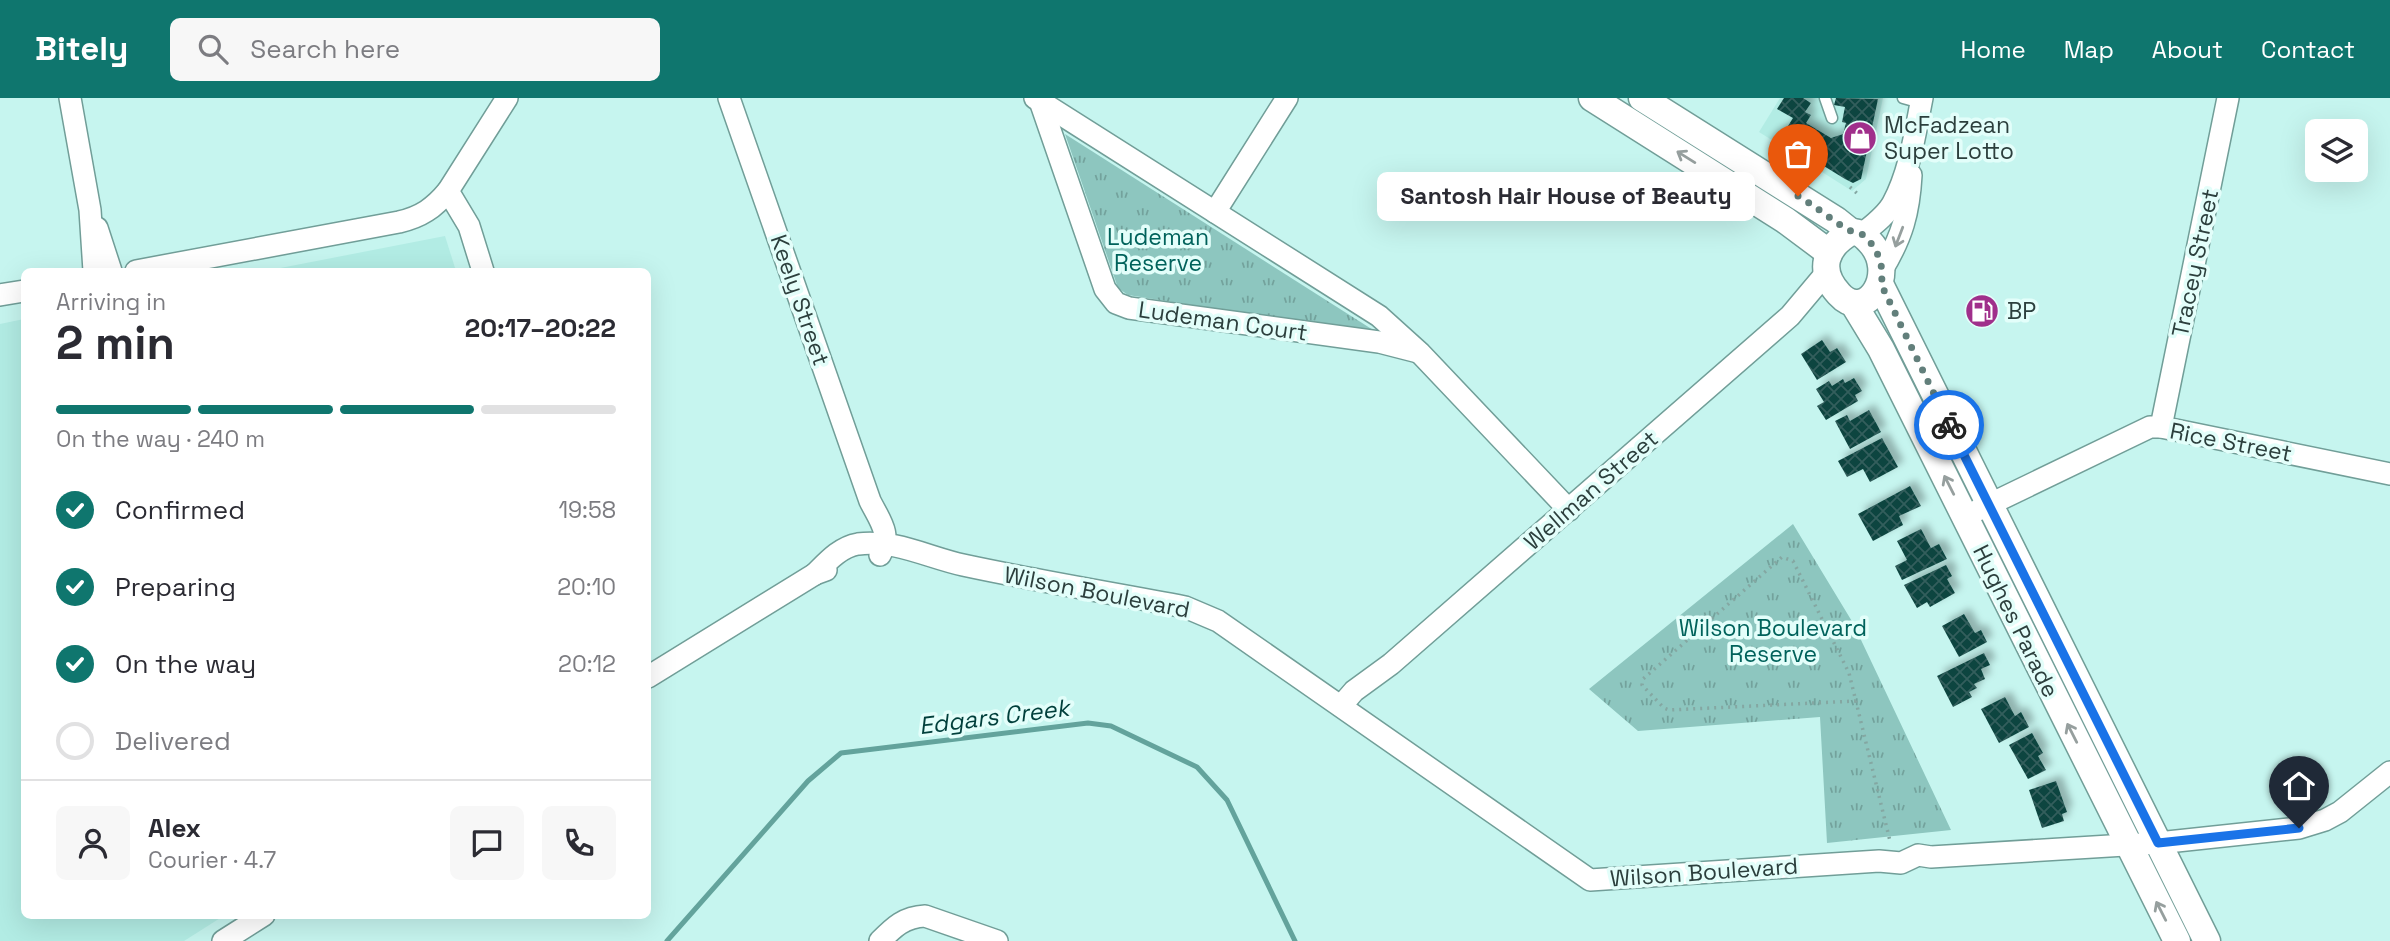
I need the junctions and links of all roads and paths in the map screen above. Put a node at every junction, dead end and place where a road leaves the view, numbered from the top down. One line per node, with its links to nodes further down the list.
1 (70, 98): 16 (street)
2 (507, 98): 14 (street)
3 (729, 98): 35 (street, Keely Street)
4 (1287, 98): 17 (street)
5 (1592, 98): 19 (street, one-way to 5)
6 (1642, 98): 18 (street)
7 (1825, 98): 11 (lane)
8 (2228, 98): 30 (street, Tracey Street)
9 (1038, 100): 17 (street, Ludeman Court); 29 (street, Ludeman Court)
10 (1915, 100): 12 (street)
11 (1832, 118)
12 (1912, 152): 18 (street); 24 (street, one-way to 24)
13 (1850, 187): 15 (path)
14 (448, 191): 22 (street); 23 (street)
15 (1860, 195)
16 (90, 210): 20 (street); 21 (street)
17 (1215, 212): 29 (street, Ludeman Court)
18 (1856, 233): 19 (street); 24 (street)
19 (1827, 262): 27 (street); 28 (street, Wellman Street)
20 (94, 268)
21 (110, 268)
22 (152, 268)
23 (482, 268)
24 (1881, 277): 27 (street); 32 (street, Hughes Parade)
25 (21, 291): 26 (street)
26 (0, 295)
27 (1846, 299): 28 (street, Wellman Street); 34 (street, Hughes Parade, one-way to 27)
28 (1790, 316): 33 (street, Wellman Street)
29 (1420, 353): 33 (street, Ludeman Court)
30 (2161, 427): 31 (street, Rice Street); 32 (street, Rice Street)
31 (2390, 474)
32 (1989, 504): 34 (street, Rice Street); 43 (street, Hughes Parade)
33 (1569, 510): 36 (street, Wellman Street)
34 (1964, 516): 44 (street, Hughes Parade, one-way to 34)
35 (880, 548): 37 (street, Wilson Boulevard); 39 (street, Wilson Boulevard)
36 (1391, 664): 39 (street, Wellman Street); 40 (street, Wellman Street)
37 (651, 675)
38 (1856, 701): 38 (path); 42 (path)
39 (1341, 706): 40 (street, Wilson Boulevard)
40 (1361, 720): 44 (street, Wilson Boulevard)
41 (2390, 772): 43 (street, Wilson Boulevard)
42 (1890, 841)
43 (2158, 843): 44 (street, Wilson Boulevard); 50 (street, Hughes Parade)
44 (2128, 845): 49 (street, Hughes Parade, one-way to 44)
45 (258, 919): 46 (street)
46 (223, 941)
47 (880, 941): 48 (street)
48 (997, 941)
49 (2177, 941)
50 (2207, 941)

